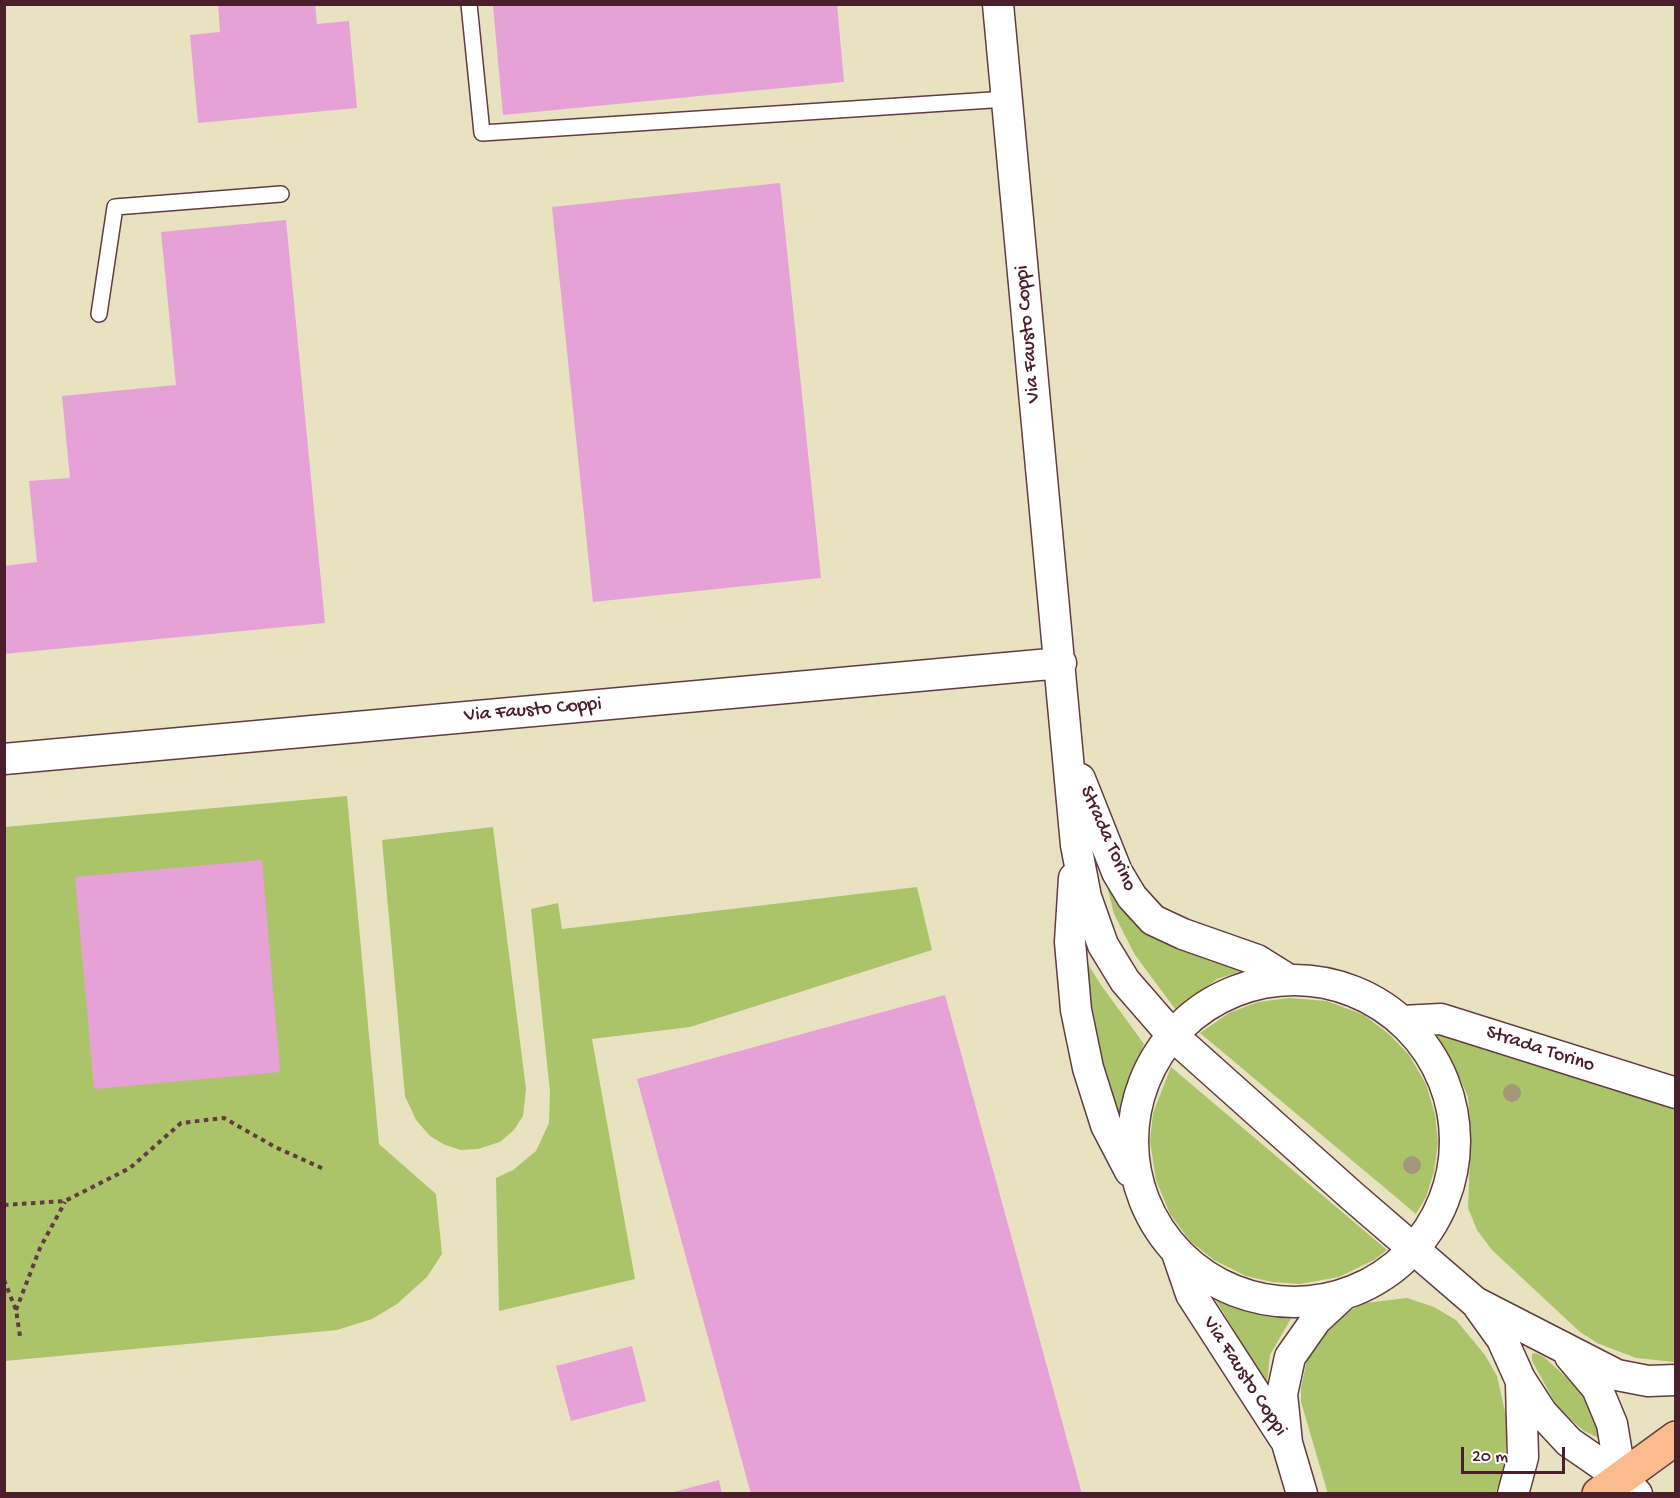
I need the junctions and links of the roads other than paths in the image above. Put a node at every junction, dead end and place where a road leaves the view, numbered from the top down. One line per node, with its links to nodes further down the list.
1 (469, 4): 3 (lane)
2 (998, 4): 3 (street, Via Fausto Coppi)
3 (1007, 99): 6 (street, Via Fausto Coppi)
4 (281, 194): 5 (lane)
5 (99, 314)
6 (1061, 663): 7 (street, Via Fausto Coppi); 8 (street, Via Fausto Coppi)
7 (1068, 748): 9 (street, Via Fausto Coppi); 10 (street, Strada Torino)
8 (4, 759)
9 (1076, 845): 12 (street, Via Fausto Coppi); 14 (street, Via Fausto Coppi)
10 (1288, 980): 11 (street, Via Fausto Coppi); 12 (street, Via Fausto Coppi)
11 (1402, 1021): 13 (street, Strada Torino); 15 (street, Via Fausto Coppi)
12 (1172, 1035): 14 (street, Via Fausto Coppi); 15 (street, Via Fausto Coppi)
13 (1676, 1093)
14 (1138, 1185): 16 (street, Via Fausto Coppi)
15 (1414, 1249): 17 (street, Via Fausto Coppi); 18 (street, Via Fausto Coppi)
16 (1177, 1253): 17 (street, Via Fausto Coppi); 23 (street, Via Fausto Coppi)
17 (1344, 1294): 23 (street, Via Fausto Coppi)
18 (1475, 1302): 19 (street, Via Fausto Coppi); 20 (street, Via Fausto Coppi)
19 (1564, 1349): 21 (street, Via Fausto Coppi); 24 (street, Via Fausto Coppi)
20 (1520, 1379): 24 (street, Via Fausto Coppi); 26 (street, Via Fausto Coppi)
21 (1676, 1380)
22 (1676, 1438): 24 (main road)
23 (1287, 1443): 25 (street)
24 (1619, 1488)
25 (1302, 1494)
26 (1513, 1494)

